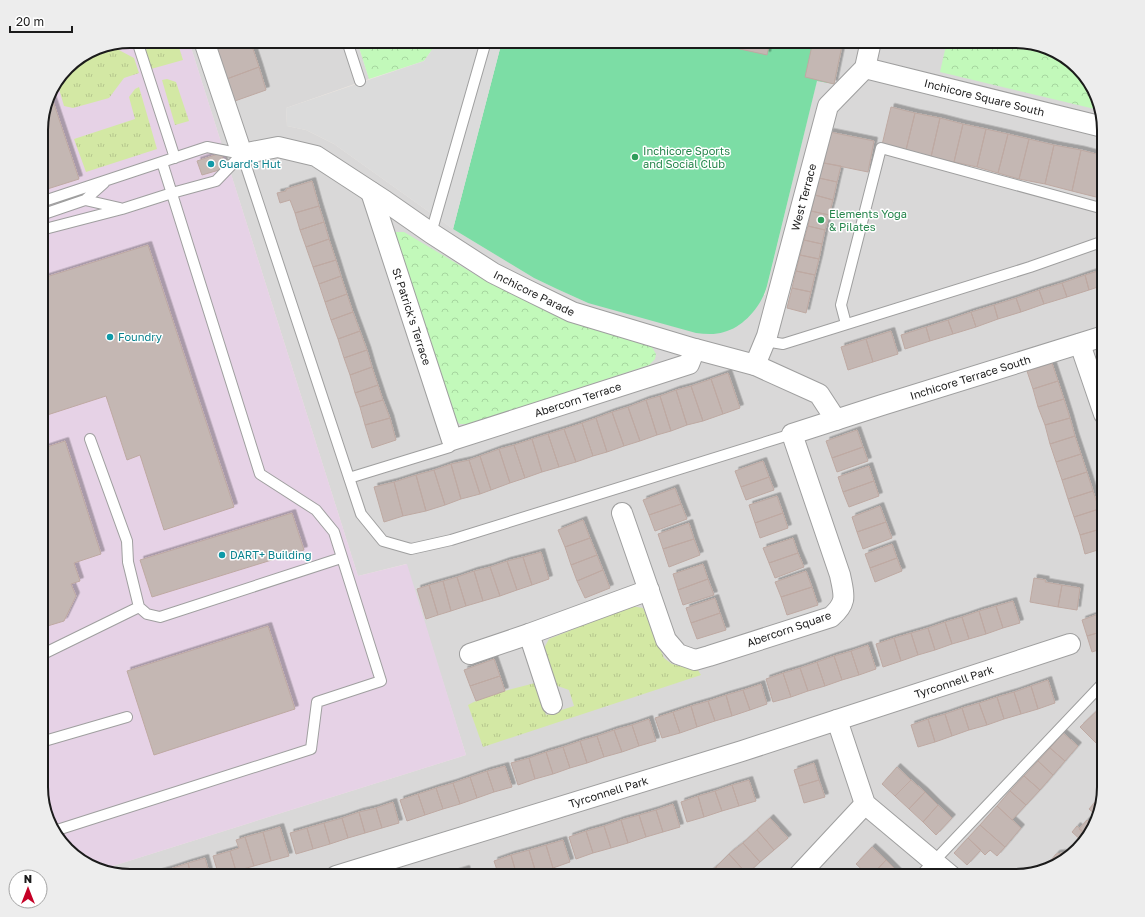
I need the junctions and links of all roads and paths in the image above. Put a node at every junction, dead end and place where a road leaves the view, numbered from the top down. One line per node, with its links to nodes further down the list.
1 (139, 48): 10 (lane)
2 (206, 48): 9 (street)
3 (349, 48): 7 (lane)
4 (484, 48): 21 (lane)
5 (869, 48): 6 (street)
6 (865, 68): 8 (street, Inchicore Square South); 25 (street, West Terrace)
7 (360, 81)
8 (1097, 126)
9 (242, 154): 10 (lane); 13 (street, Inchicore Parade); 14 (lane); 34 (lane)
10 (175, 158): 11 (lane)
11 (162, 162): 12 (lane); 14 (lane)
12 (107, 180): 15 (lane); 16 (lane)
13 (371, 192): 21 (street, Inchicore Parade); 33 (street, St Patrick's Terrace)
14 (172, 193): 18 (lane); 36 (lane)
15 (48, 200)
16 (85, 200): 18 (lane); 19 (lane)
17 (1097, 207): 23 (lane)
18 (122, 209): 20 (lane)
19 (48, 213)
20 (48, 228)
21 (431, 233): 27 (street, Inchicore Parade)
22 (1097, 244): 23 (lane)
23 (846, 324): 25 (lane)
24 (1097, 338): 26 (street, Inchicore Terrace South)
25 (765, 341): 28 (street, West Terrace)
26 (1080, 344): 29 (street); 30 (street, Inchicore Terrace South)
27 (695, 349): 28 (street, Inchicore Parade); 33 (street, Abercorn Terrace)
28 (754, 365): 30 (street, Inchicore Parade)
29 (1097, 394)
30 (836, 420): 31 (street)
31 (792, 434): 34 (lane); 37 (street, Abercorn Square)
32 (90, 439): 38 (lane)
33 (452, 440): 34 (lane)
34 (349, 478)
35 (622, 513): 37 (street, Abercorn Square)
36 (341, 558): 38 (lane); 49 (lane)
37 (648, 590): 39 (street)
38 (139, 607): 41 (lane)
39 (529, 634): 42 (street); 44 (street)
40 (1070, 644): 46 (street, Tyrconnell Park)
41 (48, 652)
42 (470, 654)
43 (1097, 689): 50 (lane)
44 (552, 704)
45 (127, 716): 47 (lane)
46 (838, 720): 48 (street); 51 (street, Tyrconnell Park)
47 (48, 740)
48 (865, 804): 50 (street); 52 (street)
49 (60, 829)
50 (934, 862): 53 (lane); 54 (street)
51 (385, 869)
52 (805, 869)
53 (927, 869)
54 (942, 869)

